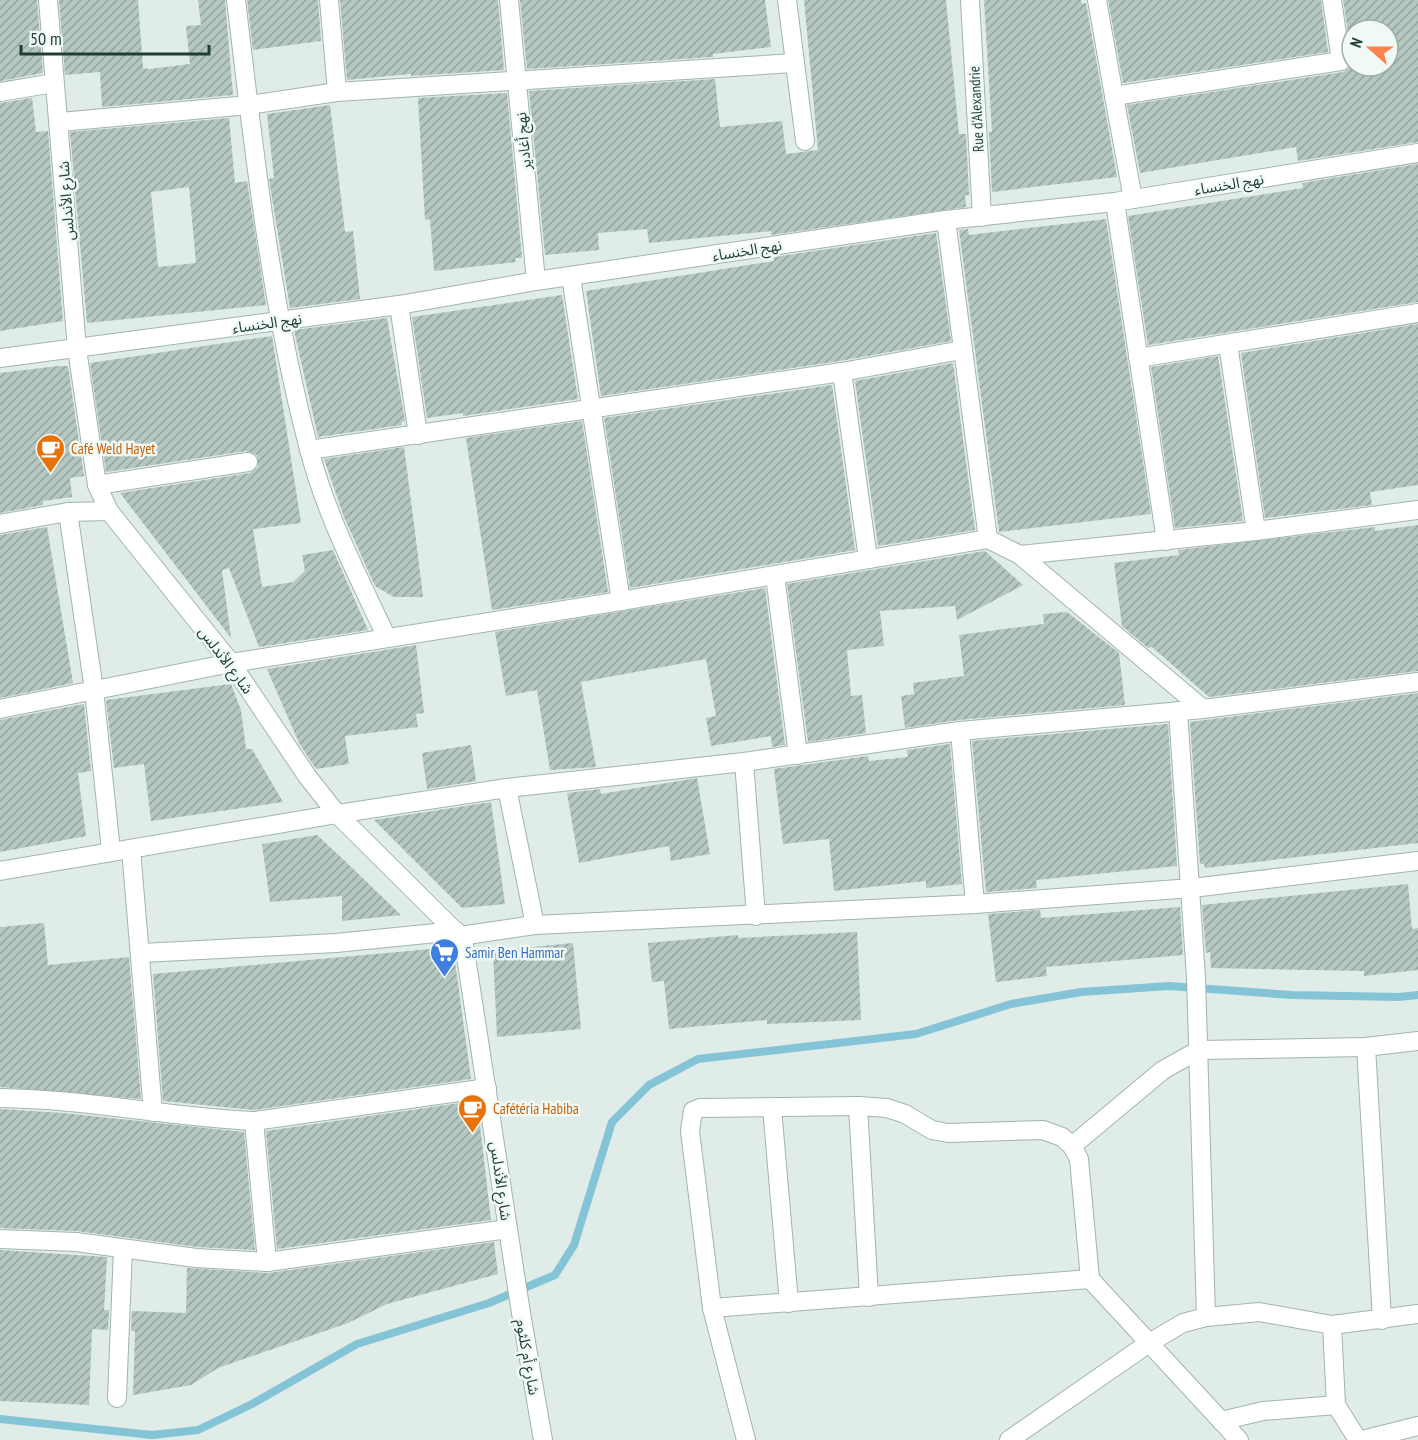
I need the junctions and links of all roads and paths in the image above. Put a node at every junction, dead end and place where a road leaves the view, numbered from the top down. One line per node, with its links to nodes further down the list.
1 (48, 0): 11 (street, شارع الأندلس)
2 (236, 0): 15 (street)
3 (329, 0): 13 (street)
4 (509, 0): 10 (street, نهج أغادير)
5 (788, 0): 9 (street)
6 (969, 0): 21 (street, Rue d'Alexandrie)
7 (1097, 0): 14 (street)
8 (1332, 0): 14 (street)
9 (794, 63): 10 (street); 17 (street)
10 (517, 79): 13 (street); 24 (street, نهج أغادير)
11 (54, 83): 12 (street); 16 (street, شارع الأندلس)
12 (0, 92)
13 (337, 92): 15 (street)
14 (1114, 96): 19 (street)
15 (249, 105): 16 (street); 27 (street)
16 (60, 122): 29 (street, شارع الأندلس)
17 (805, 141)
18 (1418, 153): 19 (street, نهج الخنساء)
19 (1133, 199): 20 (street, نهج الخنساء)
20 (1115, 202): 21 (street, نهج الخنساء); 32 (street)
21 (982, 217): 22 (street, نهج الخنساء)
22 (946, 220): 23 (street, نهج الخنساء); 30 (street)
23 (571, 277): 24 (street, نهج الخنساء); 34 (street)
24 (536, 281): 25 (street, نهج الخنساء)
25 (399, 305): 27 (street, نهج الخنساء); 35 (street)
26 (1418, 314): 28 (street)
27 (279, 321): 29 (street, نهج الخنساء); 36 (street)
28 (1228, 344): 32 (street); 43 (street)
29 (77, 349): 31 (street, نهج الخنساء); 38 (street, شارع الأندلس)
30 (962, 350): 33 (street); 44 (street)
31 (0, 358)
32 (1138, 358): 45 (street)
33 (842, 372): 34 (street); 47 (street)
34 (592, 408): 35 (street); 49 (street)
35 (418, 435): 36 (street)
36 (309, 450): 50 (street)
37 (248, 462): 38 (street)
38 (97, 485): 40 (street, شارع الأندلس)
39 (1418, 510): 43 (street)
40 (109, 511): 41 (street); 51 (street, شارع الأندلس)
41 (68, 512): 42 (street); 53 (street)
42 (0, 524)
43 (1256, 531): 45 (street)
44 (988, 539): 46 (street); 47 (street)
45 (1166, 541): 46 (street)
46 (1020, 555): 55 (street)
47 (868, 559): 48 (street)
48 (775, 576): 49 (street); 58 (street)
49 (621, 601): 50 (street)
50 (387, 638): 51 (street)
51 (231, 663): 53 (street); 61 (street, شارع الأندلس)
52 (1418, 682): 55 (street)
53 (94, 690): 54 (street); 63 (street)
54 (0, 709)
55 (1203, 709): 56 (street)
56 (1178, 711): 57 (street); 66 (street)
57 (960, 731): 58 (street); 67 (street)
58 (798, 755): 59 (street)
59 (744, 762): 60 (street); 68 (street)
60 (507, 788): 61 (street); 69 (street)
61 (337, 814): 62 (street); 70 (street, شارع الأندلس)
62 (131, 849): 63 (street); 71 (street)
63 (111, 851): 65 (street)
64 (1418, 861): 66 (street)
65 (0, 871)
66 (1192, 888): 67 (street); 74 (street)
67 (975, 904): 68 (street)
68 (756, 916): 69 (street)
69 (535, 925): 70 (street)
70 (458, 934): 71 (street); 75 (street, شارع الأندلس)
71 (142, 953): 79 (street)
72 (1418, 1041): 73 (street)
73 (1366, 1047): 74 (street); 93 (street)
74 (1199, 1050): 81 (street); 92 (street)
75 (487, 1088): 80 (street); 82 (street, شارع الأندلس)
76 (0, 1098): 79 (street)
77 (858, 1106): 78 (street); 81 (street); 88 (street)
78 (772, 1108): 89 (street); 90 (street)
79 (153, 1112): 80 (street)
80 (254, 1121): 85 (street)
81 (1072, 1146): 87 (street)
82 (508, 1229): 85 (street); 86 (street, شارع الأندلس)
83 (0, 1239): 84 (street)
84 (123, 1249): 85 (street); 96 (street)
85 (267, 1262)
86 (514, 1273): 100 (street, شارع أم كلثوم)
87 (1090, 1280): 88 (street); 95 (street)
88 (869, 1297): 89 (street)
89 (789, 1303): 90 (street)
90 (712, 1308): 101 (street)
91 (1418, 1314): 93 (street)
92 (1206, 1317): 94 (street); 95 (street)
93 (1382, 1320): 94 (street)
94 (1332, 1325): 97 (street)
95 (1149, 1343): 98 (street); 102 (street)
96 (117, 1398)
97 (1336, 1404): 98 (street); 104 (street)
98 (1221, 1421): 103 (street)
99 (1418, 1426): 104 (street)
100 (543, 1440)
101 (746, 1440)
102 (1010, 1440)
103 (1239, 1440)
104 (1360, 1440)

